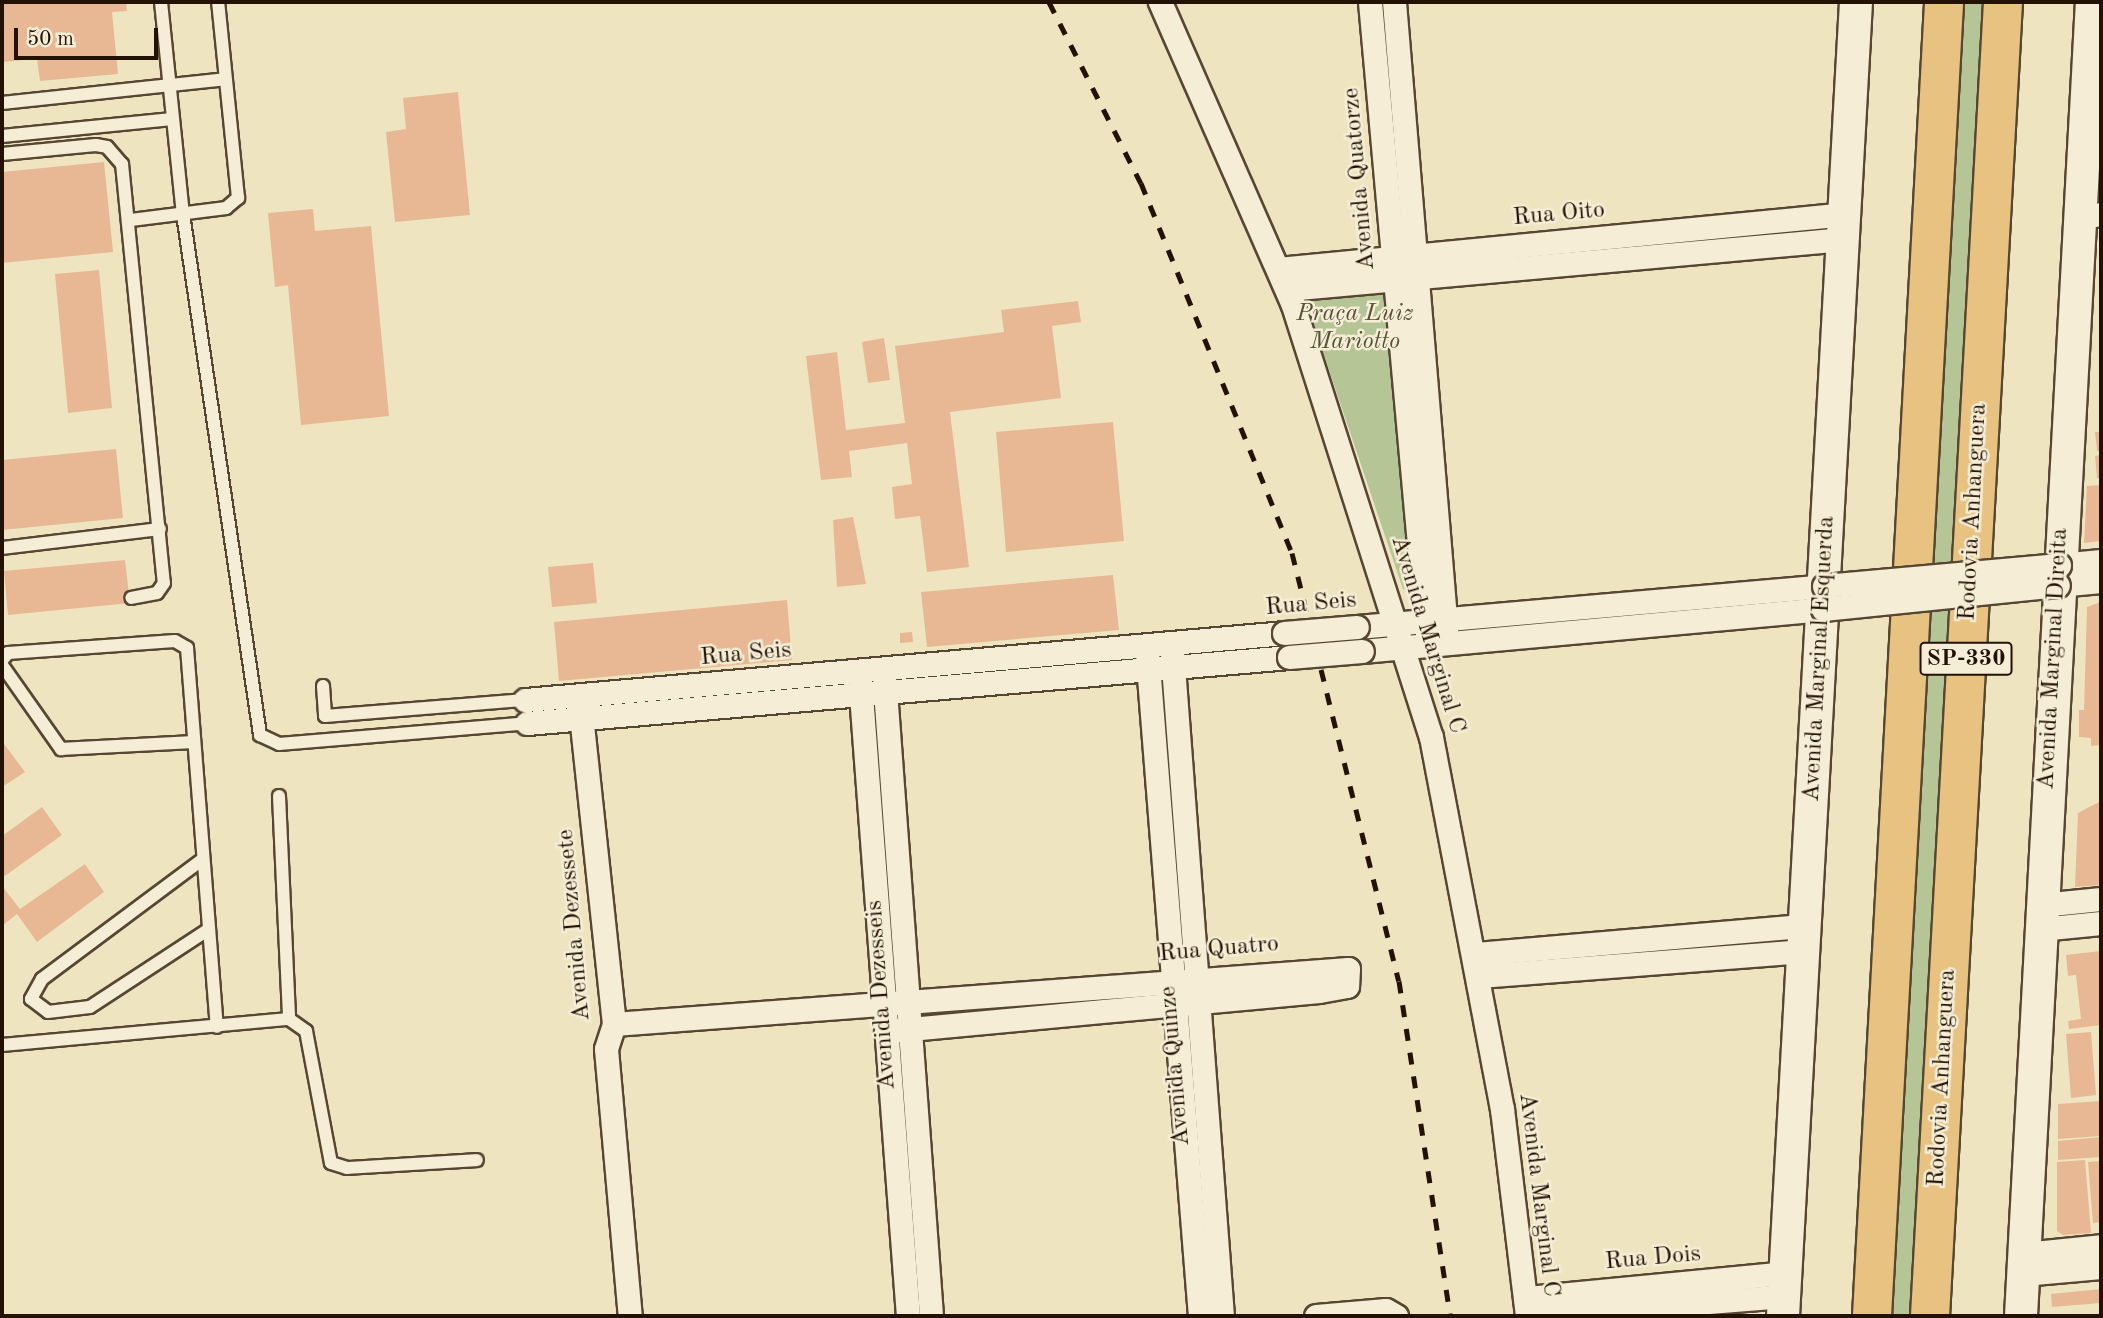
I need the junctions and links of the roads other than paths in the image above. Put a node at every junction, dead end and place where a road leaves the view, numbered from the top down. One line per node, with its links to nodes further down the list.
1 (161, 2): 11 (lane)
2 (218, 2): 10 (lane)
3 (1160, 2): 21 (street, Avenida Marginal C)
4 (1370, 2): 20 (street, Avenida Quatorze)
5 (1394, 2): 20 (street, Avenida Quatorze)
6 (1856, 2): 19 (main road, Avenida Marginal Esquerda)
7 (1944, 2): 74 (highway, SP-330)
8 (2003, 2): 75 (highway, Rodovia Anhanguera / SP-330)
9 (2092, 2): 16 (main road, Avenida Marginal Direita)
10 (225, 79): 11 (lane); 17 (lane)
11 (169, 86): 12 (lane); 13 (lane)
12 (2, 103)
13 (172, 119): 14 (lane); 17 (lane)
14 (2, 136)
15 (2, 154): 18 (lane)
16 (2091, 205): 25 (main road, Avenida Marginal Direita)
17 (183, 214): 18 (lane); 40 (lane)
18 (131, 220): 22 (lane)
19 (1845, 226): 20 (street, Rua Oito); 28 (main road, Avenida Marginal Esquerda)
20 (1405, 267): 21 (street, Rua Oito); 29 (street, Avenida Quatorze)
21 (1283, 279): 30 (street, Avenida Marginal C)
22 (160, 529): 23 (lane); 27 (lane)
23 (2, 548)
24 (2101, 561): 25 (street, Rua Seis)
25 (2058, 575): 26 (street, Rua Seis); 28 (street, Rua Seis, bridge); 45 (main road, Avenida Marginal Direita)
26 (2101, 581)
27 (131, 598)
28 (1823, 598): 29 (street, Rua Seis); 31 (street, Rua Seis); 48 (main road, Avenida Marginal Esquerda)
29 (1436, 620): 30 (street, Rua Seis); 31 (street, Avenida Quatorze)
30 (1398, 623): 32 (street, Avenida Marginal C); 33 (street, Rua Seis, bridge)
31 (1438, 643): 32 (street, Rua Seis)
32 (1405, 646): 33 (street, Rua Seis, bridge); 49 (street, Avenida Marginal C)
33 (1172, 655): 34 (street, Rua Seis); 51 (street, Avenida Quinze)
34 (1147, 657): 36 (street, Rua Seis); 51 (street, Avenida Quinze)
35 (2, 662): 41 (lane); 41 (lane)
36 (884, 681): 37 (street, Rua Seis); 53 (street, Avenida Dezesseis)
37 (860, 683): 39 (street, Rua Seis); 54 (street, Avenida Dezesseis)
38 (323, 686): 40 (lane)
39 (590, 706): 40 (street, Rua Seis); 56 (street, Avenida Dezessete)
40 (526, 712)
41 (193, 742): 43 (lane)
42 (279, 796): 55 (lane)
43 (203, 859): 47 (lane); 47 (lane)
44 (2101, 899): 45 (street)
45 (2040, 917): 46 (street); 63 (main road, Avenida Marginal Direita)
46 (2101, 923)
47 (209, 929): 57 (lane)
48 (1805, 938): 49 (street); 50 (street); 65 (main road, Avenida Marginal Esquerda)
49 (1476, 954): 50 (street, Avenida Marginal C)
50 (1479, 976): 66 (street, Avenida Marginal C)
51 (1185, 980): 52 (street, Avenida Quinze); 52 (street, Rua Quatro); 53 (street, Rua Quatro)
52 (1186, 1003): 58 (street, Rua Quatro); 70 (street, Avenida Quinze); 71 (street, Avenida Quinze)
53 (909, 1004): 54 (street, Rua Quatro); 58 (street, Avenida Dezesseis)
54 (885, 1006): 56 (street, Rua Quatro); 59 (street, Avenida Dezesseis)
55 (289, 1019): 57 (lane); 61 (lane)
56 (614, 1024): 67 (street, Avenida Dezessete)
57 (217, 1027): 60 (lane)
58 (911, 1029): 59 (street, Rua Quatro); 69 (street, Avenida Dezesseis)
59 (886, 1031): 68 (street, Avenida Dezesseis)
60 (2, 1045)
61 (478, 1160)
62 (2101, 1246): 63 (street)
63 (2024, 1264): 64 (street); 76 (main road, Avenida Marginal Direita)
64 (2101, 1267)
65 (1784, 1295): 66 (street, Rua Dois)
66 (1528, 1310)
67 (629, 1316)
68 (908, 1316)
69 (931, 1316)
70 (1200, 1316)
71 (1222, 1316)
72 (1316, 1316): 73 (street)
73 (1396, 1316)
74 (1872, 1316)
75 (1930, 1316)
76 (2021, 1316)

